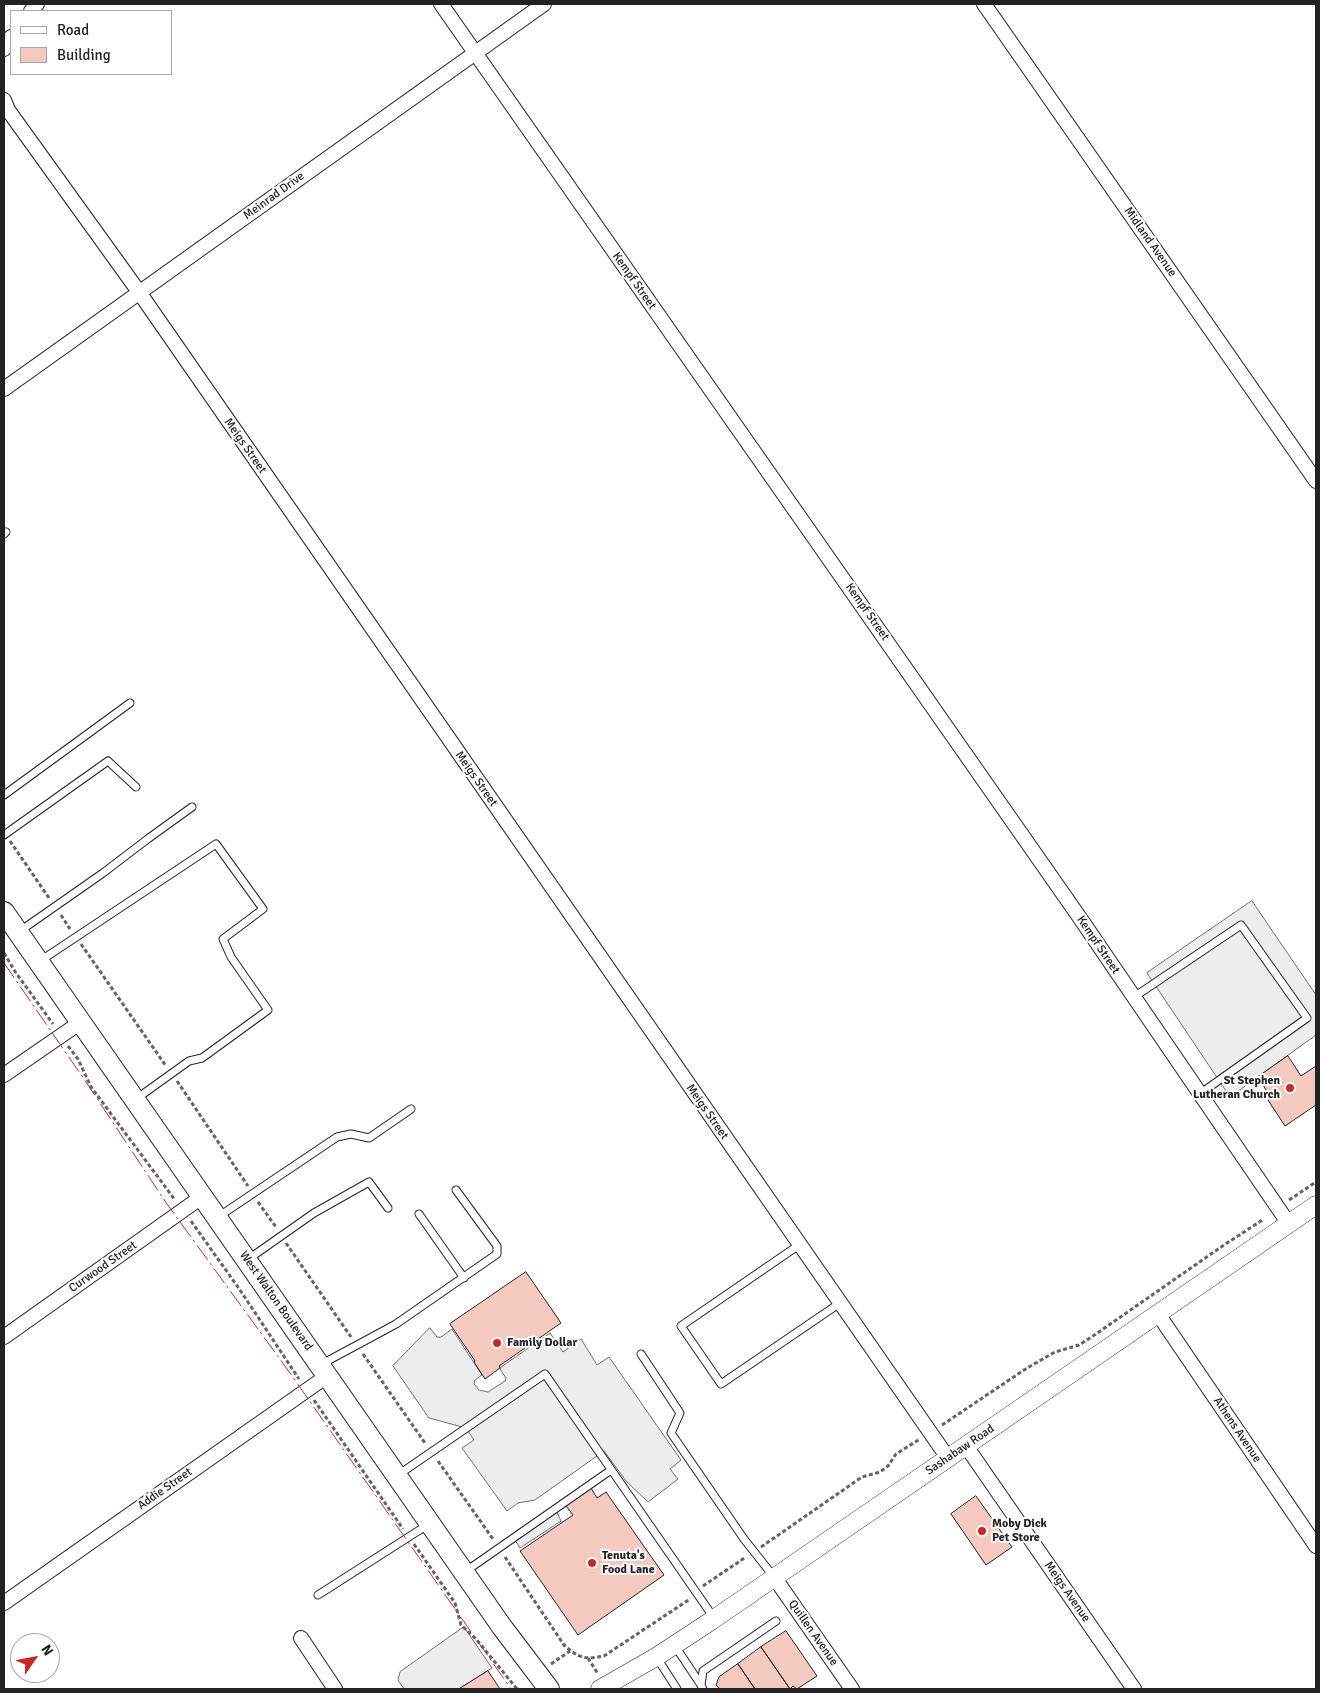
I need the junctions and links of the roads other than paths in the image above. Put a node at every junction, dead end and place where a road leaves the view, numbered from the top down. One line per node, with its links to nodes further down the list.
1 (441, 4): 6 (street, Kempf Street)
2 (544, 4): 6 (street, Meinrad Drive)
3 (984, 4): 10 (street, Midland Avenue)
4 (10, 39): 5 (street)
5 (4, 50)
6 (474, 53): 8 (street, Meinrad Drive); 19 (street, Kempf Street)
7 (4, 100): 8 (street, Meigs Street)
8 (139, 292): 9 (street, Meinrad Drive); 32 (street, Meigs Street)
9 (4, 388)
10 (1316, 481)
11 (130, 703): 13 (lane)
12 (136, 787): 15 (lane)
13 (4, 795)
14 (192, 807): 17 (lane)
15 (4, 835)
16 (4, 912): 17 (main road, West Walton Boulevard)
17 (18, 933): 18 (main road, West Walton Boulevard)
18 (39, 962): 20 (main road, West Walton Boulevard); 23 (lane)
19 (1134, 997): 22 (street, Kempf Street); 22 (lane)
20 (81, 1022): 21 (street); 23 (main road, West Walton Boulevard)
21 (4, 1075)
22 (1202, 1093): 31 (street, Kempf Street)
23 (135, 1100): 26 (main road, West Walton Boulevard)
24 (410, 1109): 30 (lane)
25 (456, 1190): 34 (lane)
26 (203, 1196): 30 (main road, West Walton Boulevard); 37 (street, Curwood Street)
27 (1316, 1205): 31 (street, Sashabaw Road)
28 (388, 1208): 33 (lane)
29 (419, 1214): 34 (lane)
30 (218, 1218): 33 (main road, West Walton Boulevard)
31 (1289, 1224): 36 (street, Sashabaw Road)
32 (799, 1244): 35 (street, Meigs Street); 35 (lane)
33 (247, 1260): 39 (main road, West Walton Boulevard)
34 (464, 1278): 39 (lane)
35 (840, 1303): 41 (street, Meigs Street)
36 (1158, 1314): 40 (street, Sashabaw Road); 45 (street, Athens Avenue)
37 (4, 1338)
38 (641, 1354): 47 (lane)
39 (324, 1371): 43 (main road, West Walton Boulevard); 49 (street, Addie Street)
40 (966, 1446): 41 (street, Sashabaw Road); 61 (street, Meigs Avenue)
41 (948, 1458): 47 (street, Sashabaw Road)
42 (611, 1470): 43 (lane); 46 (lane); 50 (lane)
43 (397, 1476): 44 (main road, West Walton Boulevard)
44 (430, 1523): 46 (main road, West Walton Boulevard); 48 (lane)
45 (1316, 1546)
46 (464, 1572): 57 (main road, West Walton Boulevard)
47 (774, 1577): 50 (street, Sashabaw Road); 60 (street, Quillen Avenue)
48 (318, 1595)
49 (4, 1603)
50 (714, 1618): 53 (street, Sashabaw Road)
51 (776, 1620): 55 (lane)
52 (302, 1638): 56 (street)
53 (674, 1645): 54 (street, Sashabaw Road); 55 (lane)
54 (656, 1657): 58 (street, Sashabaw Road); 59 (lane)
55 (702, 1687)
56 (336, 1689)
57 (549, 1689)
58 (600, 1689)
59 (677, 1689)
60 (852, 1689)
61 (1134, 1689)

